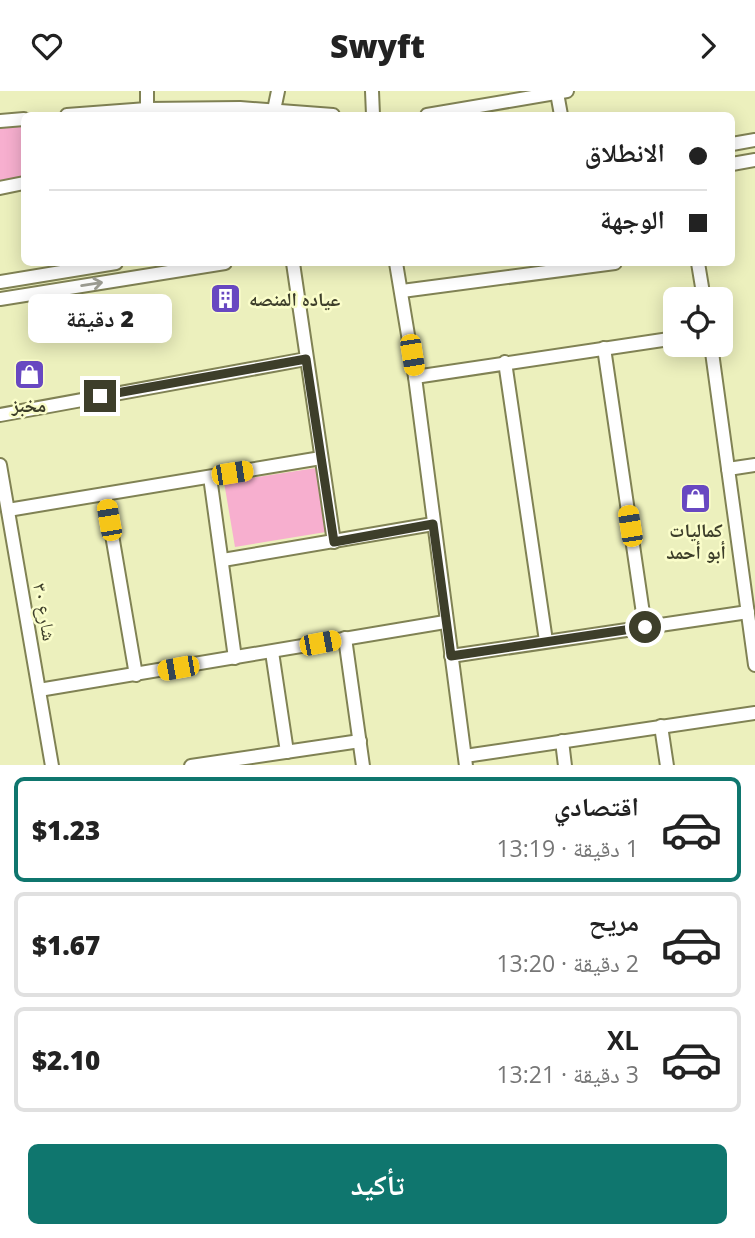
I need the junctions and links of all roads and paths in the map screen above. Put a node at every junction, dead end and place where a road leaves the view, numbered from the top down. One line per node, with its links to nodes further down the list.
1 (147, 91): 6 (street)
2 (278, 91): 7 (street)
3 (372, 91): 11 (street)
4 (562, 92): 5 (street); 13 (street)
5 (507, 96): 12 (street)
6 (148, 109): 8 (street); 9 (street)
7 (274, 110): 9 (street); 10 (street)
8 (108, 112)
9 (239, 112)
10 (297, 112)
11 (373, 112)
12 (440, 112)
13 (561, 112)
14 (21, 119): 15 (street)
15 (0, 121)
16 (755, 139): 17 (street)
17 (735, 143)
18 (755, 160): 19 (street)
19 (735, 163)
20 (21, 184): 21 (street)
21 (0, 188)
22 (98, 266): 28 (street)
23 (206, 266): 31 (street, one-way to 23)
24 (293, 266): 35 (street)
25 (397, 266): 30 (street)
26 (592, 266): 30 (street)
27 (698, 266): 29 (street)
28 (0, 282)
29 (702, 287)
30 (402, 291): 37 (street)
31 (0, 299)
32 (663, 340): 33 (street)
33 (604, 348): 36 (street); 53 (street)
34 (712, 357): 42 (street)
35 (306, 359): 38 (street); 39 (street)
36 (505, 362): 37 (street); 55 (street)
37 (415, 377): 46 (street)
38 (0, 415)
39 (321, 458): 43 (street); 47 (street)
40 (0, 465): 45 (street, شارع ٣٠)
41 (755, 465): 42 (street)
42 (728, 469): 50 (street)
43 (210, 477): 44 (street); 48 (street)
44 (105, 494): 45 (street); 60 (street)
45 (8, 510): 61 (street, شارع ٣٠)
46 (433, 524): 47 (street); 52 (street)
47 (334, 542): 48 (street)
48 (223, 560): 58 (street)
49 (755, 564): 50 (street)
50 (741, 566): 51 (street)
51 (747, 612): 53 (street); 59 (street)
52 (445, 622): 54 (street); 57 (street)
53 (645, 627): 55 (street)
54 (345, 638): 56 (street); 64 (street)
55 (546, 641): 57 (street)
56 (272, 652): 58 (street); 66 (street)
57 (451, 656): 67 (street)
58 (235, 658): 60 (street)
59 (755, 664)
60 (136, 675): 61 (street)
61 (39, 691): 68 (street, شارع ٣٠)
62 (755, 712): 63 (street)
63 (661, 726): 65 (street); 72 (street)
64 (360, 741): 66 (street); 70 (street)
65 (562, 741): 67 (street); 71 (street)
66 (287, 752): 69 (street)
67 (465, 761)
68 (52, 765)
69 (191, 765)
70 (363, 765)
71 (565, 765)
72 (667, 765)

